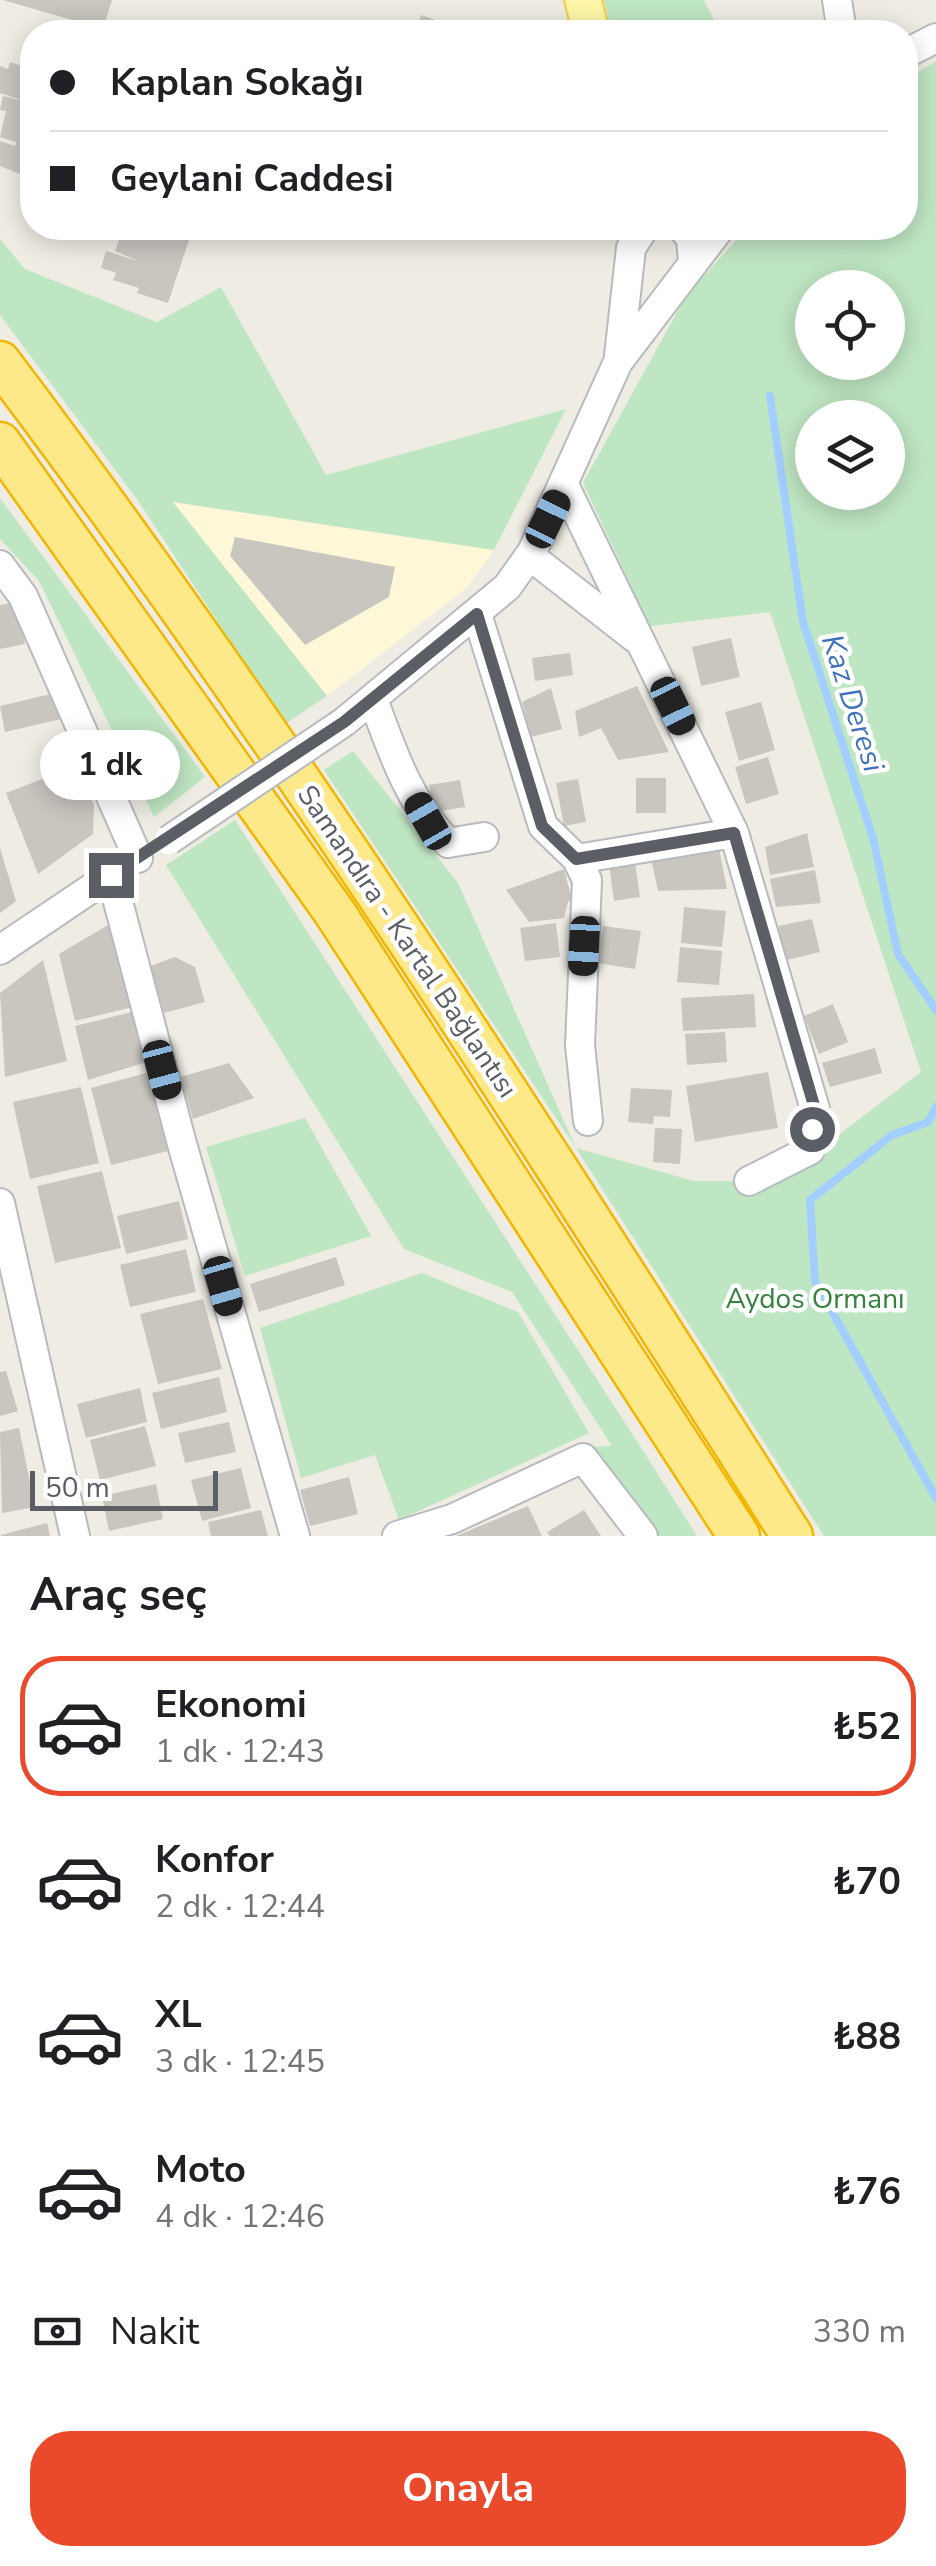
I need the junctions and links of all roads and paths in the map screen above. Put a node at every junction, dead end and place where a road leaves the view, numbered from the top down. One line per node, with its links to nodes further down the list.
1 (635, 240): 4 (street)
2 (691, 240): 5 (street)
3 (710, 240): 5 (street)
4 (632, 260): 5 (street); 7 (street)
5 (685, 272): 7 (street)
6 (0, 362): 29 (highway, Samandıra - Kartal Bağlantısı)
7 (618, 362): 9 (street)
8 (0, 442): 28 (highway, Samandıra - Kartal Bağlantısı)
9 (564, 485): 10 (street); 13 (street)
10 (530, 556): 12 (street); 13 (street)
11 (0, 564): 17 (street)
12 (477, 614): 14 (street); 18 (street)
13 (642, 643): 15 (street)
14 (373, 698): 16 (street); 17 (street, bridge)
15 (734, 833): 18 (street); 22 (street)
16 (484, 838)
17 (138, 858): 19 (street)
18 (576, 859): 21 (street)
19 (111, 875): 20 (street); 25 (street)
20 (0, 950)
21 (588, 1121)
22 (749, 1181)
23 (0, 1203): 24 (street)
24 (76, 1536)
25 (295, 1536)
26 (397, 1536): 27 (street)
27 (643, 1536)
28 (739, 1536)
29 (792, 1536)

